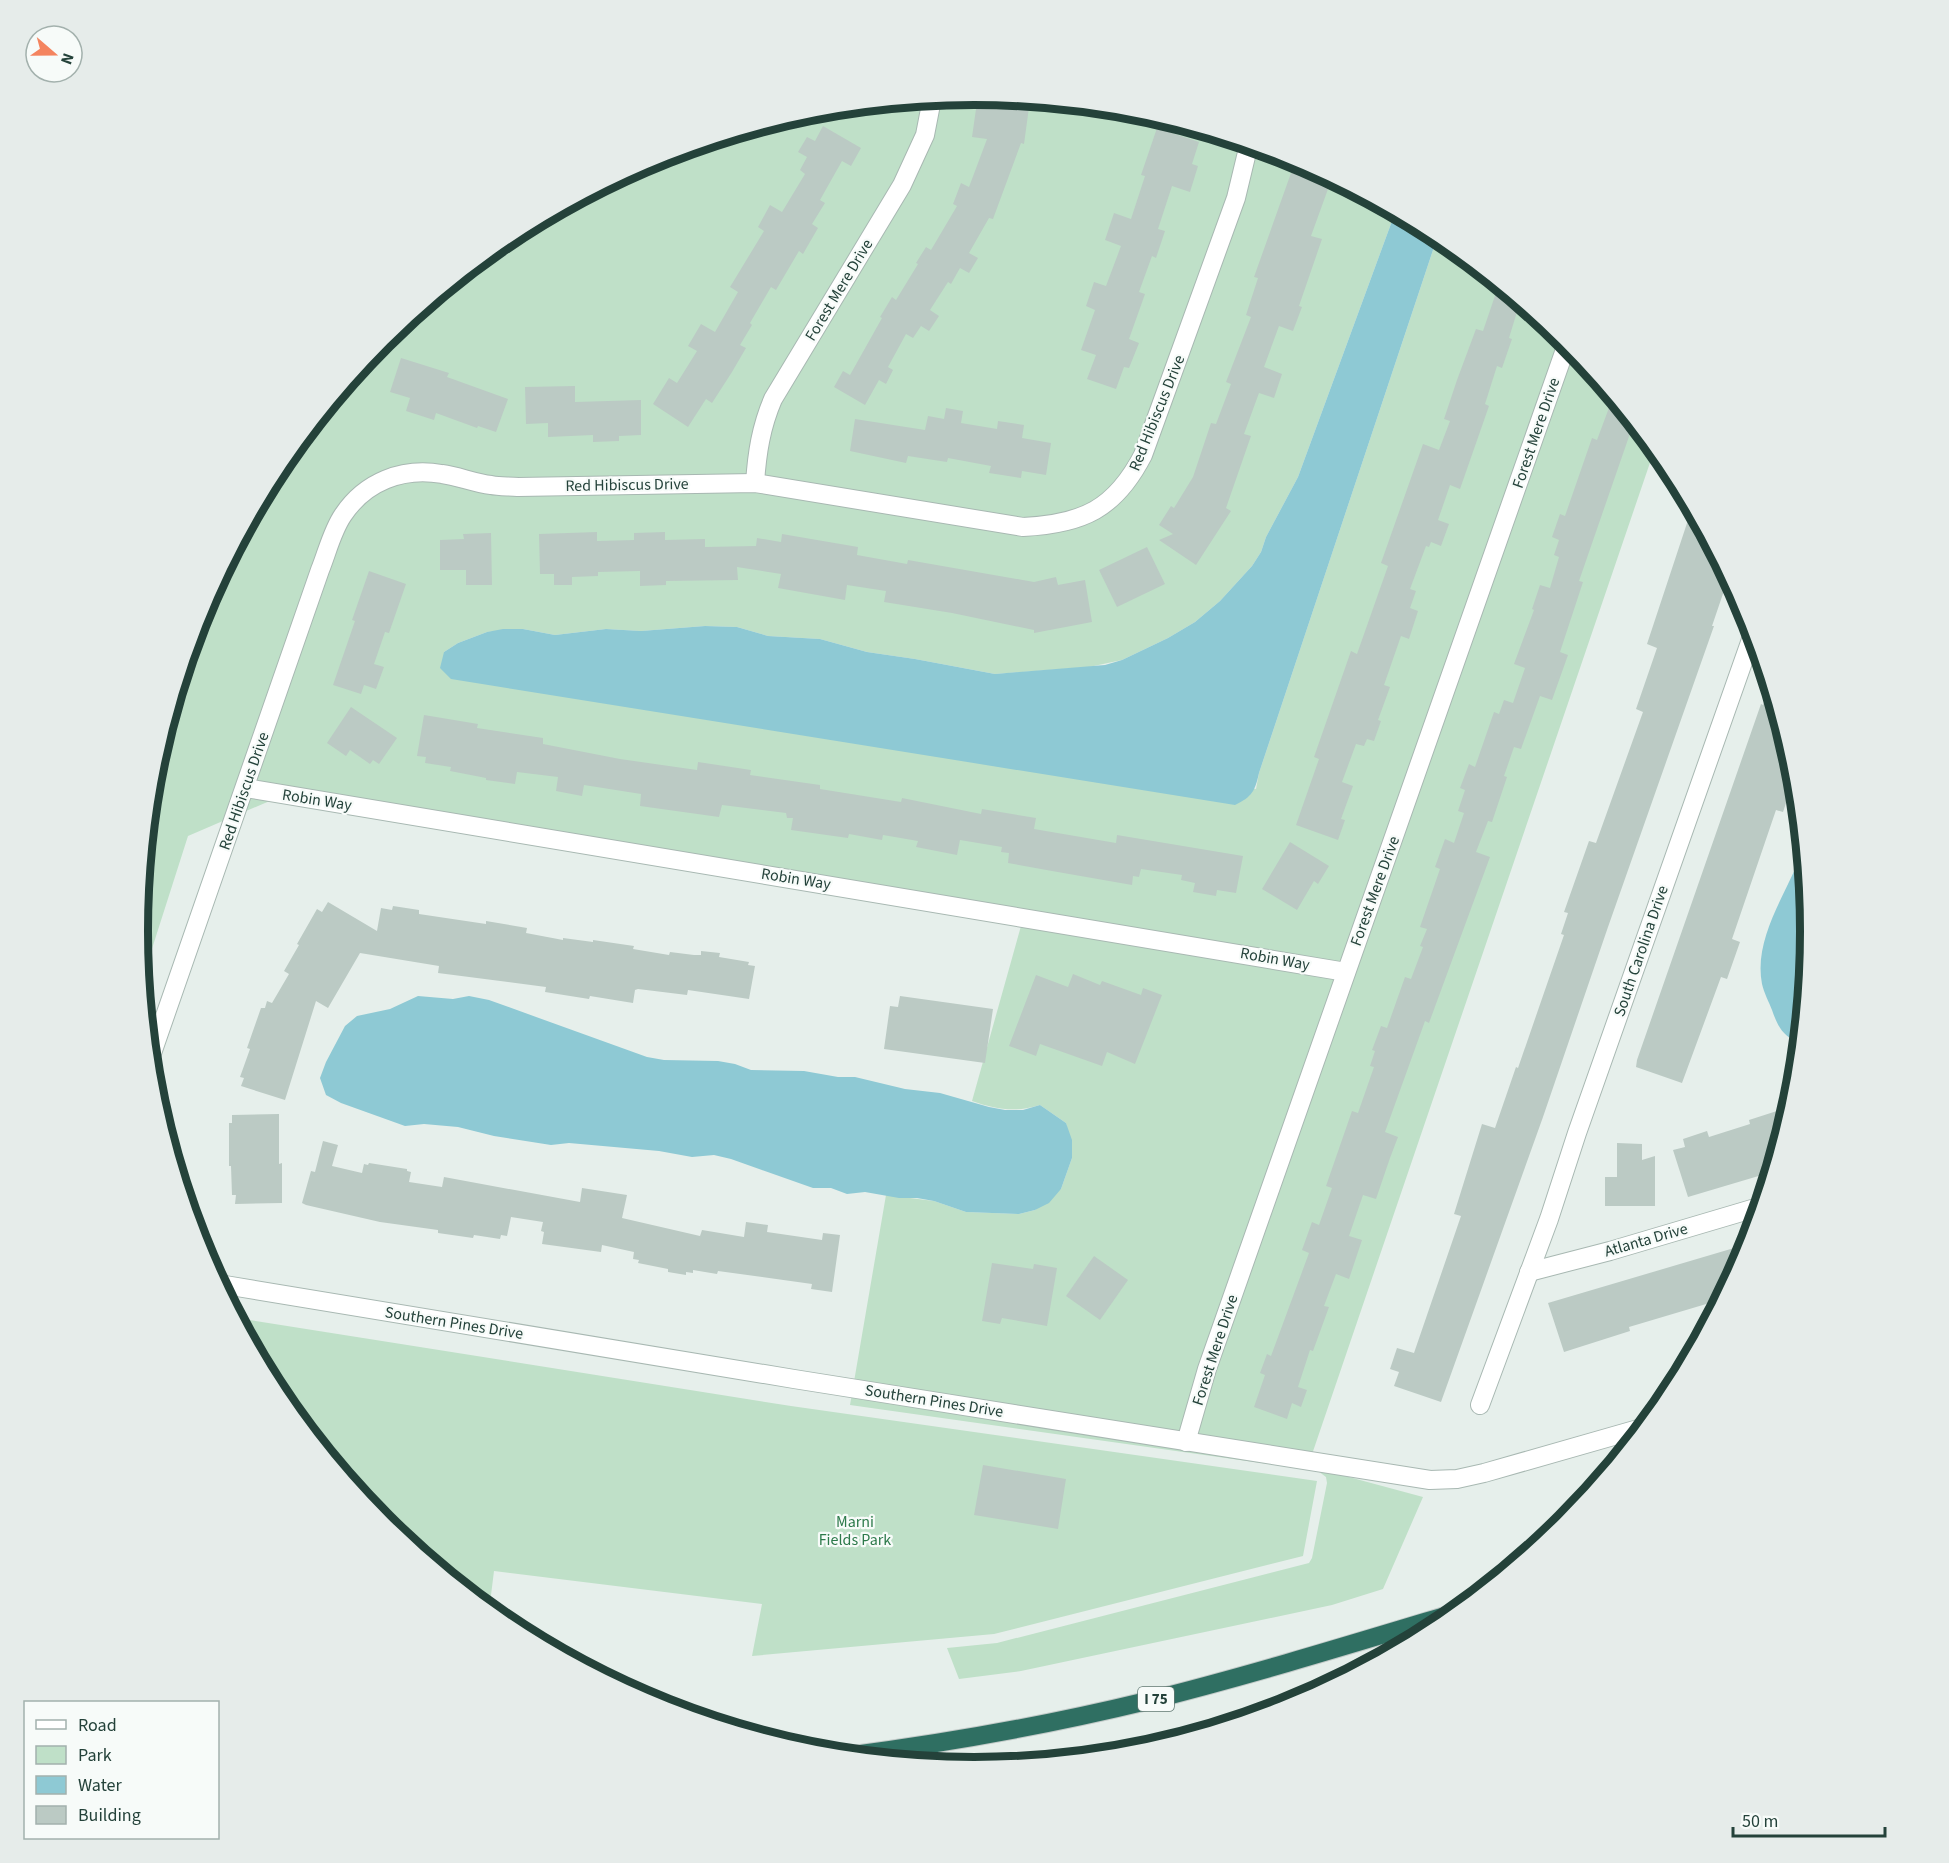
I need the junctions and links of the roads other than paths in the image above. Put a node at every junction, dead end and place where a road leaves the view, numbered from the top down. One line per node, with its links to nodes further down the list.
1 (931, 107): 4 (street, Forest Mere Drive)
2 (1247, 152): 4 (street, Red Hibiscus Drive)
3 (1564, 352): 7 (street, Forest Mere Drive)
4 (755, 483): 6 (street, Red Hibiscus Drive)
5 (1749, 645): 10 (street, South Carolina Drive)
6 (246, 788): 7 (street, Robin Way); 8 (street, Red Hibiscus Drive)
7 (1346, 972): 14 (street, Forest Mere Drive)
8 (156, 1043)
9 (1753, 1209): 10 (street, Atlanta Drive)
10 (1529, 1272): 12 (street)
11 (228, 1285): 14 (street, Southern Pines Drive)
12 (1480, 1405)
13 (1633, 1430): 14 (street, Southern Pines Drive)
14 (1185, 1442)
15 (1434, 1619): 16 (highway, I 75)
16 (878, 1752)

